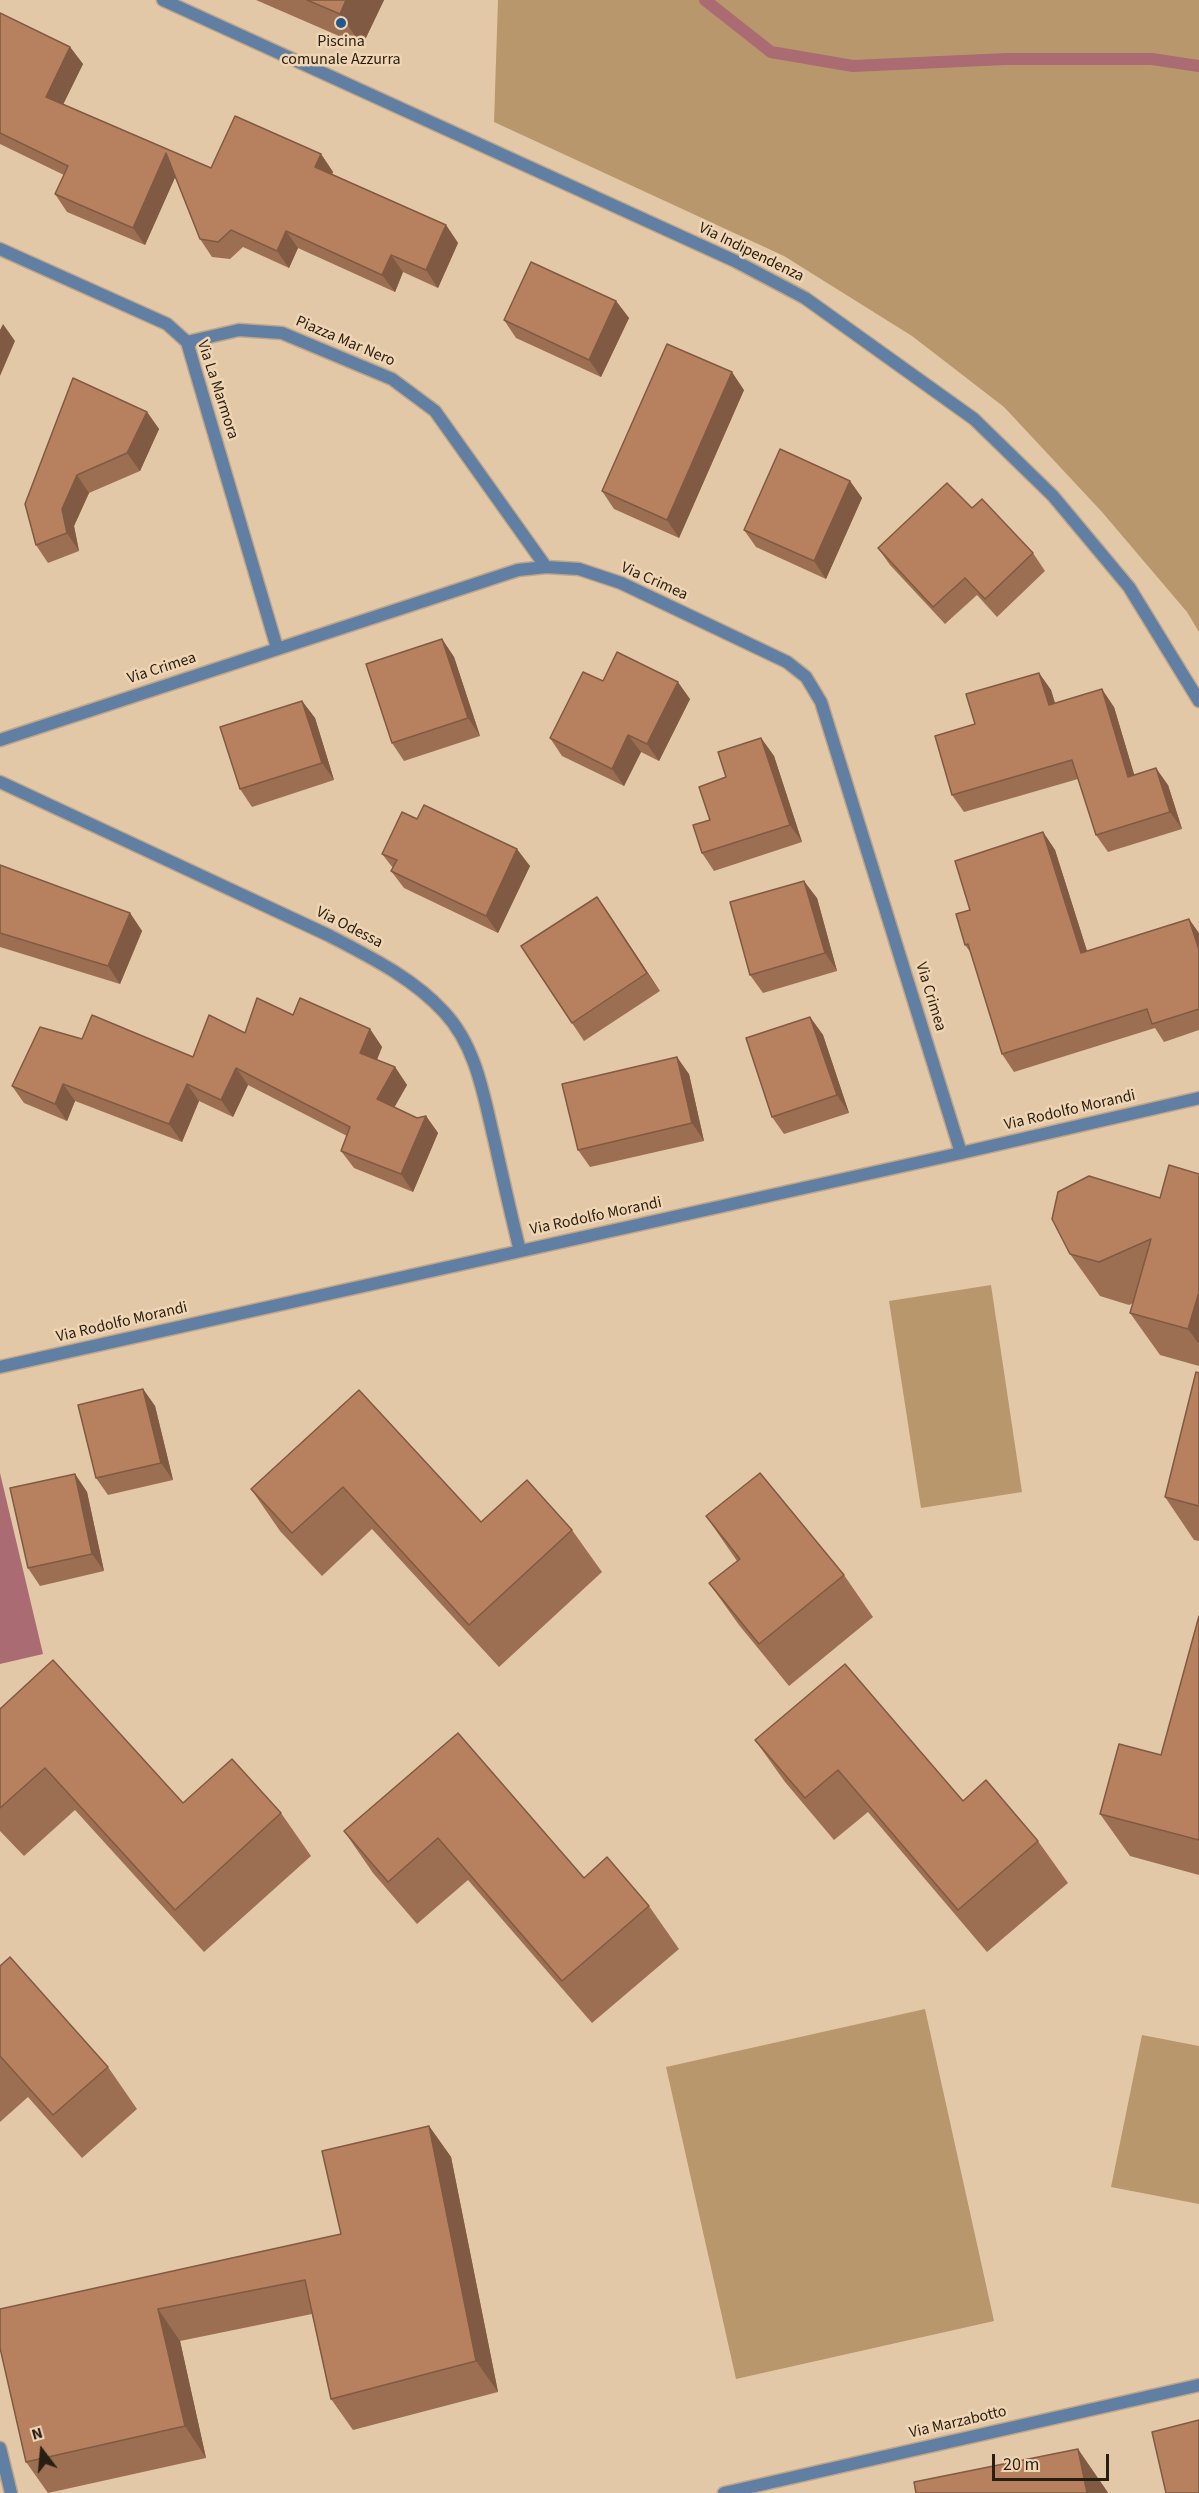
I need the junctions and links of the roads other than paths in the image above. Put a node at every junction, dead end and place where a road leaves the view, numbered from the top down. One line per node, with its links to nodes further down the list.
1 (163, 0): 6 (street, Via Indipendenza)
2 (0, 249): 3 (street, Via La Marmora)
3 (187, 342): 4 (street, Piazza Mar Nero); 5 (street, Via La Marmora)
4 (546, 567): 5 (street, Via Crimea); 10 (street, Via Crimea)
5 (277, 648): 7 (street, Via Crimea)
6 (1199, 701)
7 (0, 740)
8 (0, 782): 11 (street, Via Odessa)
9 (1199, 1098): 10 (street, Via Rodolfo Morandi)
10 (961, 1154): 11 (street, Via Rodolfo Morandi)
11 (520, 1251): 12 (street, Via Rodolfo Morandi)
12 (0, 1367)
13 (1199, 2385): 16 (street, Via Marzabotto)
14 (0, 2448): 15 (street)
15 (11, 2493)
16 (724, 2493)

